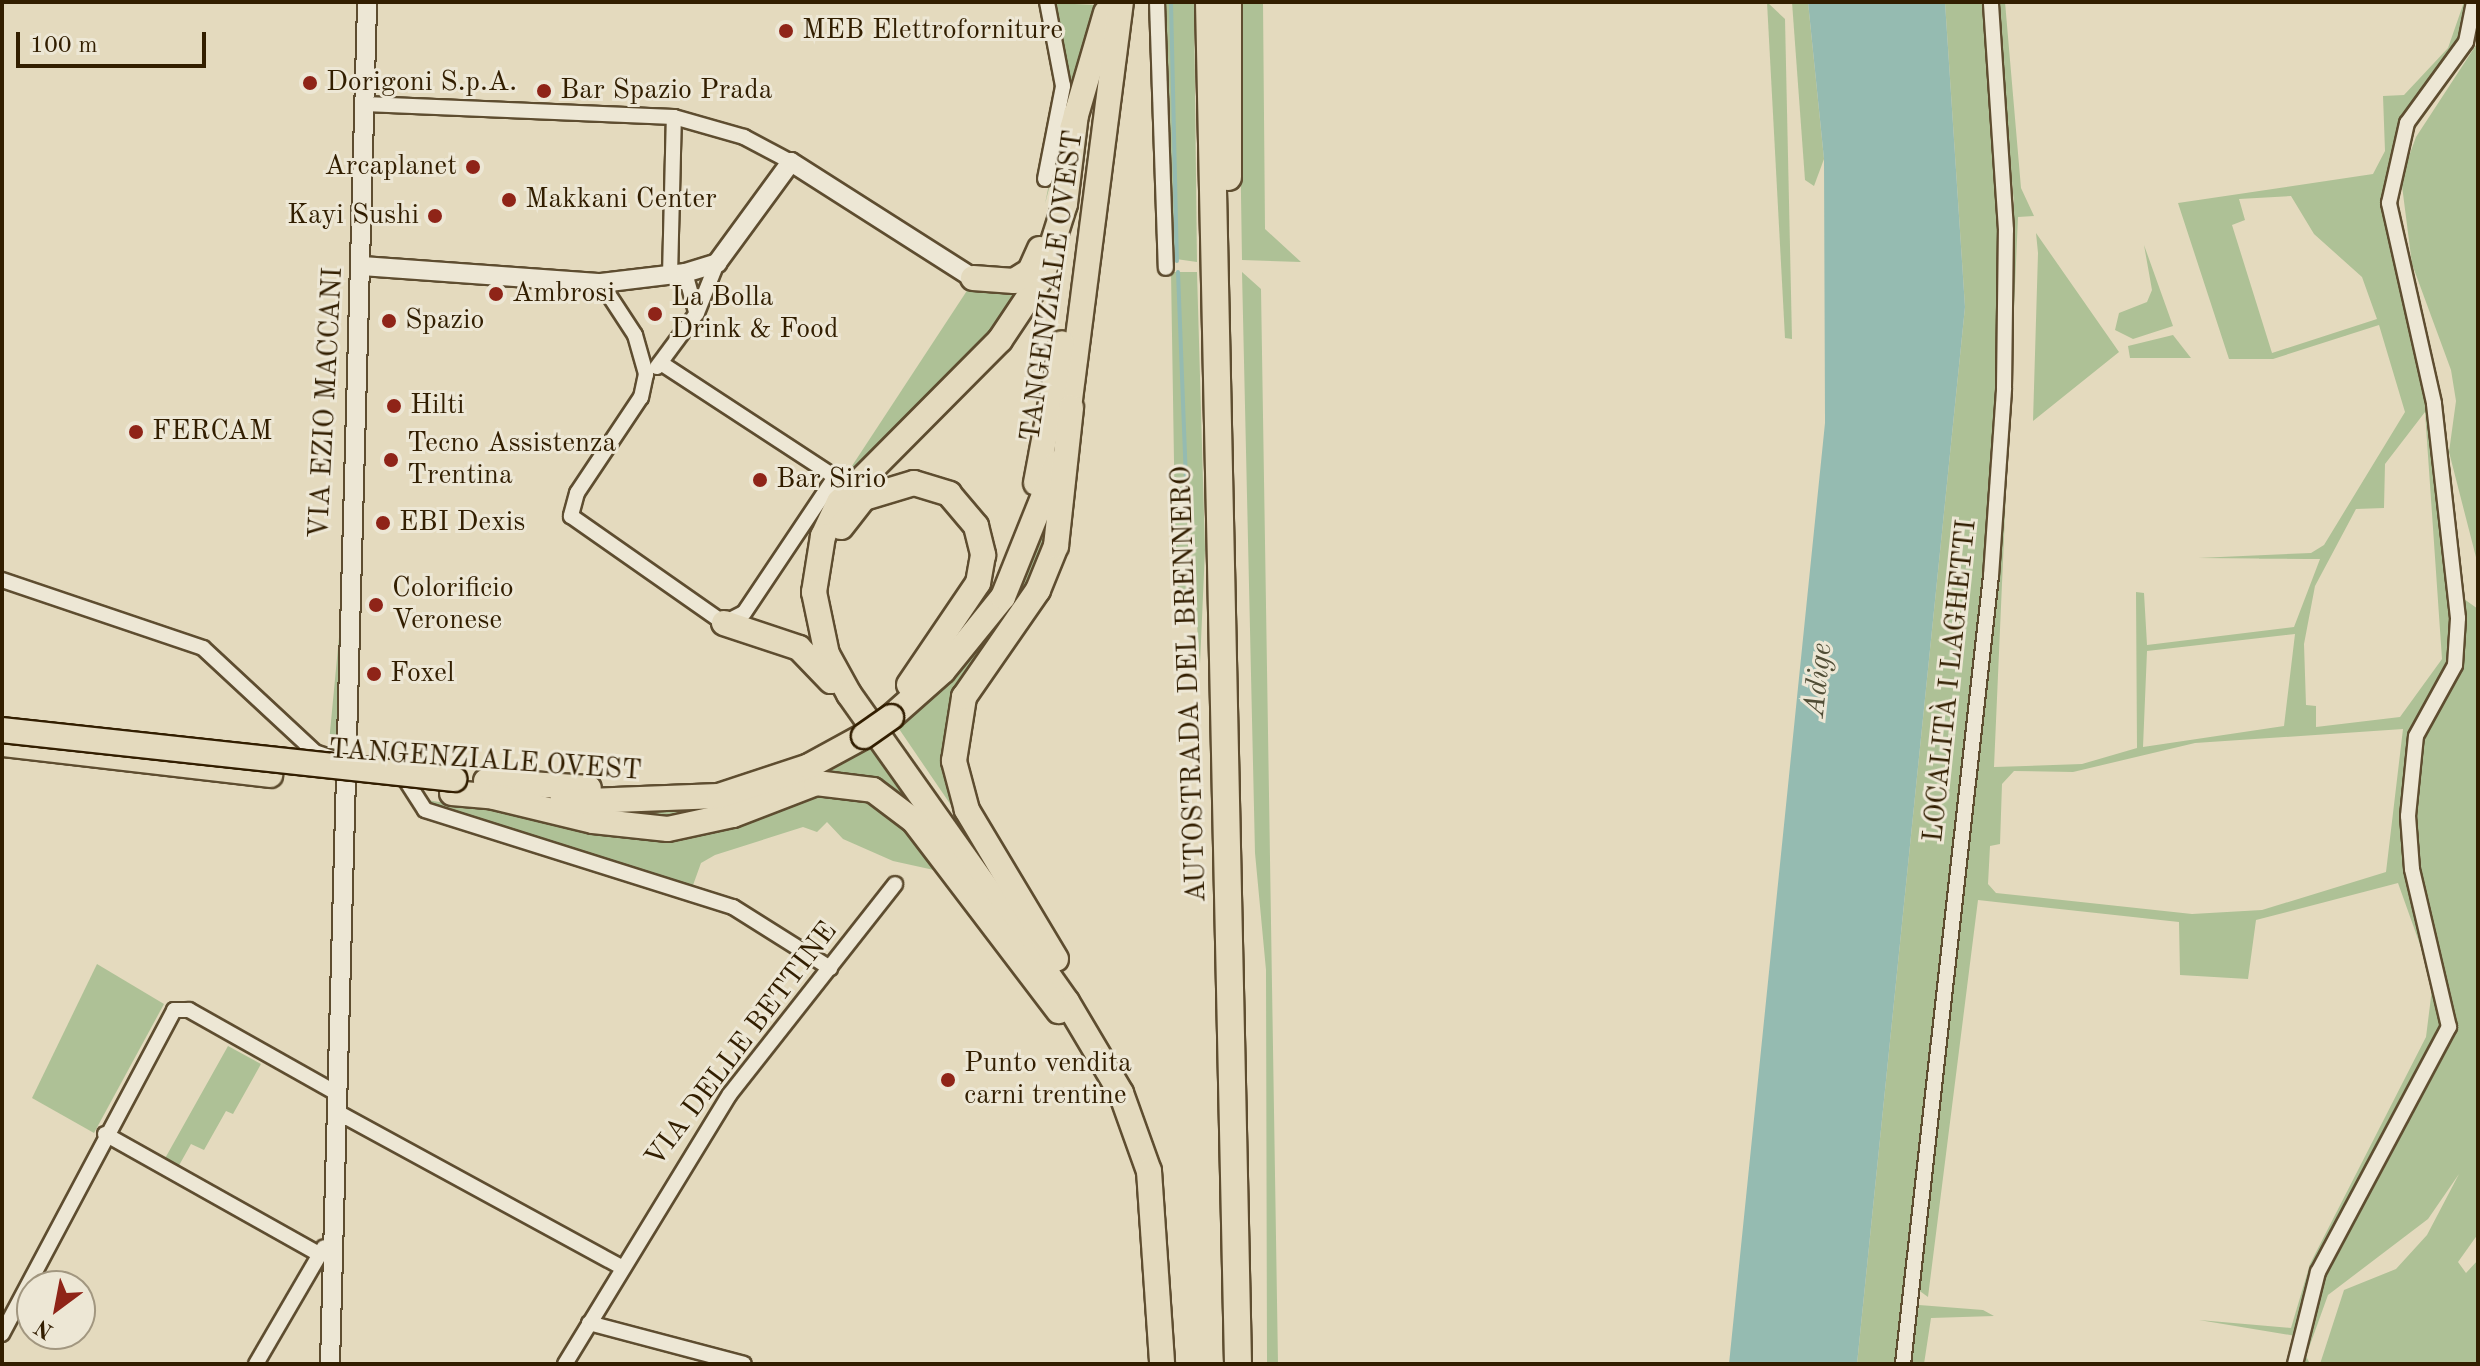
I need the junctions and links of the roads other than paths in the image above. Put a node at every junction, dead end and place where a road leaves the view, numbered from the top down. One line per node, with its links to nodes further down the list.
1 (367, 2): 9 (street, VIA EZIO MACCANI)
2 (1047, 2): 13 (street)
3 (1157, 2): 16 (street)
4 (1209, 2): 17 (highway, AUTOSTRADA DEL BRENNERO)
5 (1228, 2): 17 (highway, AUTOSTRADA DEL BRENNERO)
6 (1991, 2): 55 (street, LOCALITÀ I LAGHETTI)
7 (2474, 2): 56 (street)
8 (1111, 6): 10 (highway); 24 (highway, TANGENZIALE OVEST); 27 (highway, TANGENZIALE OVEST)
9 (365, 104): 11 (street); 15 (street, VIA EZIO MACCANI)
10 (1076, 114): 19 (highway); 28 (highway)
11 (674, 117): 12 (street); 18 (street)
12 (791, 162): 14 (street); 19 (street)
13 (1045, 179)
14 (717, 263): 18 (street); 21 (street)
15 (362, 266): 20 (street); 33 (street, VIA EZIO MACCANI)
16 (1166, 268)
17 (1220, 269): 53 (highway, AUTOSTRADA DEL BRENNERO); 54 (highway, AUTOSTRADA DEL BRENNERO)
18 (678, 274): 20 (street); 21 (street)
19 (973, 278)
20 (601, 283): 23 (street)
21 (697, 313): 22 (street)
22 (662, 364): 23 (street); 26 (street)
23 (646, 374): 26 (street)
24 (1071, 408): 29 (highway, TANGENZIALE OVEST); 38 (highway)
25 (2, 580): 33 (street)
26 (724, 623): 28 (highway)
27 (909, 685): 29 (highway, TANGENZIALE OVEST); 38 (highway)
28 (849, 694): 39 (highway)
29 (887, 711): 31 (highway, TANGENZIALE OVEST)
30 (2, 730): 34 (highway, TANGENZIALE OVEST, bridge)
31 (860, 730): 34 (highway, TANGENZIALE OVEST); 35 (highway, TANGENZIALE OVEST)
32 (2, 744): 34 (highway, TANGENZIALE OVEST)
33 (350, 760): 37 (street); 40 (street, VIA EZIO MACCANI)
34 (453, 786): 35 (highway, TANGENZIALE OVEST)
35 (494, 797): 39 (highway)
36 (895, 884): 37 (street, VIA DELLE BETTINE)
37 (830, 968): 44 (street, VIA DELLE BETTINE)
38 (1073, 988): 52 (highway)
39 (1098, 1054): 51 (highway)
40 (337, 1103): 41 (street); 42 (street, VIA EZIO MACCANI); 44 (street)
41 (105, 1134): 43 (street); 46 (street)
42 (334, 1230): 43 (street); 48 (street, VIA EZIO MACCANI)
43 (319, 1254): 47 (street)
44 (620, 1266): 45 (street, VIA DELLE BETTINE)
45 (589, 1323): 49 (street, VIA DELLE BETTINE); 50 (street)
46 (2, 1334)
47 (256, 1364)
48 (330, 1364)
49 (565, 1364)
50 (744, 1364)
51 (1162, 1364)
52 (1176, 1364)
53 (1238, 1364)
54 (1252, 1364)
55 (1903, 1364)
56 (2295, 1364)

